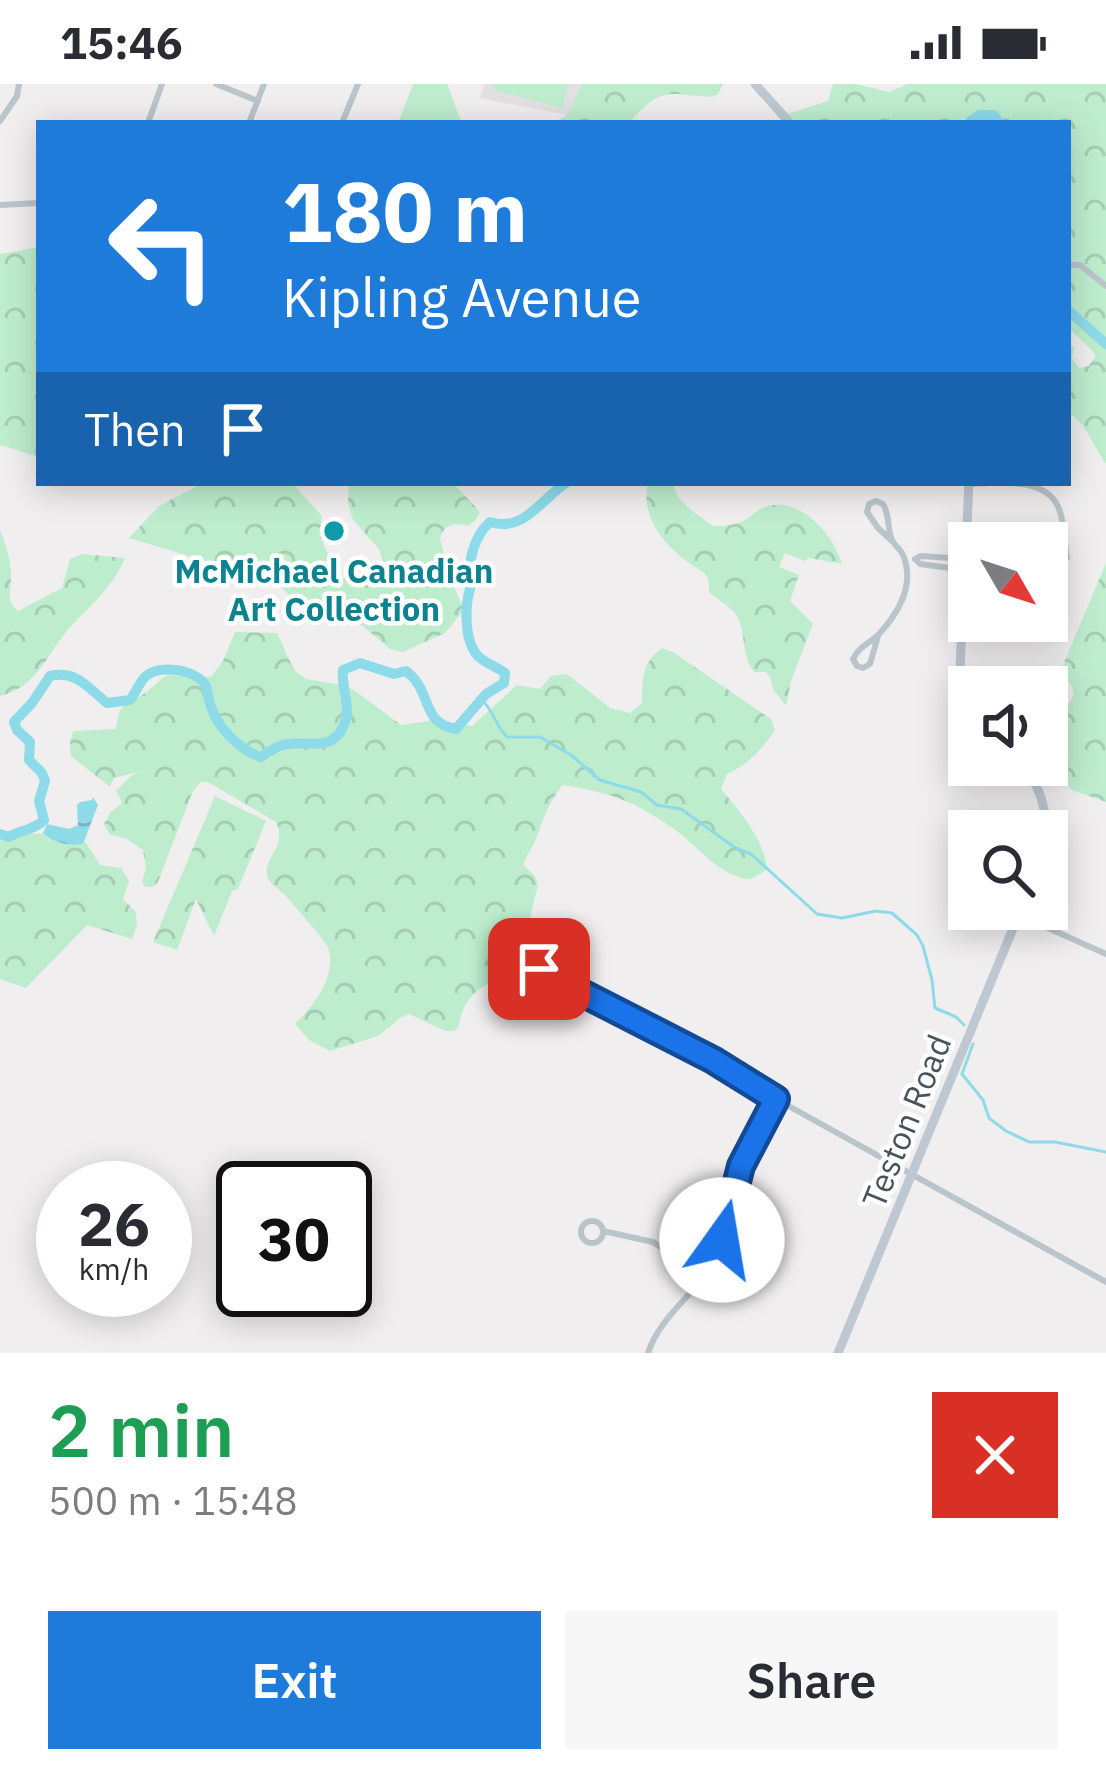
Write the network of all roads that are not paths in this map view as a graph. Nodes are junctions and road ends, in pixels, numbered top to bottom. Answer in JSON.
{"nodes":[{"id":1,"x":19,"y":84,"type":"edge"},
{"id":2,"x":162,"y":84,"type":"edge"},
{"id":3,"x":216,"y":84,"type":"edge"},
{"id":4,"x":264,"y":84,"type":"edge"},
{"id":5,"x":358,"y":84,"type":"edge"},
{"id":6,"x":755,"y":84,"type":"edge"},
{"id":7,"x":258,"y":100,"type":"junction"},
{"id":8,"x":149,"y":120,"type":"edge"},
{"id":9,"x":250,"y":120,"type":"edge"},
{"id":10,"x":343,"y":120,"type":"edge"},
{"id":11,"x":787,"y":120,"type":"edge"},
{"id":12,"x":0,"y":121,"type":"edge"},
{"id":13,"x":36,"y":203,"type":"edge"},
{"id":14,"x":0,"y":206,"type":"edge"},
{"id":15,"x":1071,"y":266,"type":"edge"},
{"id":16,"x":1106,"y":286,"type":"edge"},
{"id":17,"x":969,"y":486,"type":"edge"},
{"id":18,"x":1027,"y":486,"type":"edge"},
{"id":19,"x":965,"y":522,"type":"edge"},
{"id":20,"x":1062,"y":522,"type":"edge"},
{"id":21,"x":892,"y":541,"type":"junction"},
{"id":22,"x":948,"y":558,"type":"edge"},
{"id":23,"x":904,"y":561,"type":"junction"},
{"id":24,"x":878,"y":636,"type":"junction"},
{"id":25,"x":1013,"y":930,"type":"edge"},
{"id":26,"x":1057,"y":930,"type":"edge"},
{"id":27,"x":1106,"y":954,"type":"edge"},
{"id":28,"x":539,"y":969,"type":"dead end"},
{"id":29,"x":776,"y":1099,"type":"junction"},
{"id":30,"x":914,"y":1174,"type":"junction"},
{"id":31,"x":603,"y":1231,"type":"dead end"},
{"id":32,"x":704,"y":1276,"type":"junction"},
{"id":33,"x":1106,"y":1282,"type":"edge"},
{"id":34,"x":648,"y":1353,"type":"edge"},
{"id":35,"x":838,"y":1353,"type":"edge"}],
"edges":[{"from":1,"to":12,"type":"street"},
{"from":2,"to":8,"type":"street"},
{"from":3,"to":7,"type":"street"},
{"from":4,"to":7,"type":"street"},
{"from":5,"to":10,"type":"street"},
{"from":6,"to":11,"type":"street"},
{"from":7,"to":9,"type":"street"},
{"from":13,"to":14,"type":"street"},
{"from":15,"to":16,"type":"street"},
{"from":17,"to":19,"type":"street"},
{"from":18,"to":20,"type":"street"},
{"from":21,"to":21,"type":"street"},
{"from":21,"to":23,"type":"street"},
{"from":22,"to":23,"type":"street"},
{"from":23,"to":24,"type":"street"},
{"from":24,"to":24,"type":"street"},
{"from":25,"to":30,"type":"street","name":"Teston Road"},
{"from":26,"to":27,"type":"street"},
{"from":28,"to":29,"type":"street"},
{"from":29,"to":30,"type":"street"},
{"from":29,"to":32,"type":"street"},
{"from":30,"to":33,"type":"street"},
{"from":30,"to":35,"type":"street","name":"Teston Road"},
{"from":31,"to":32,"type":"street"},
{"from":32,"to":34,"type":"street"}]}
